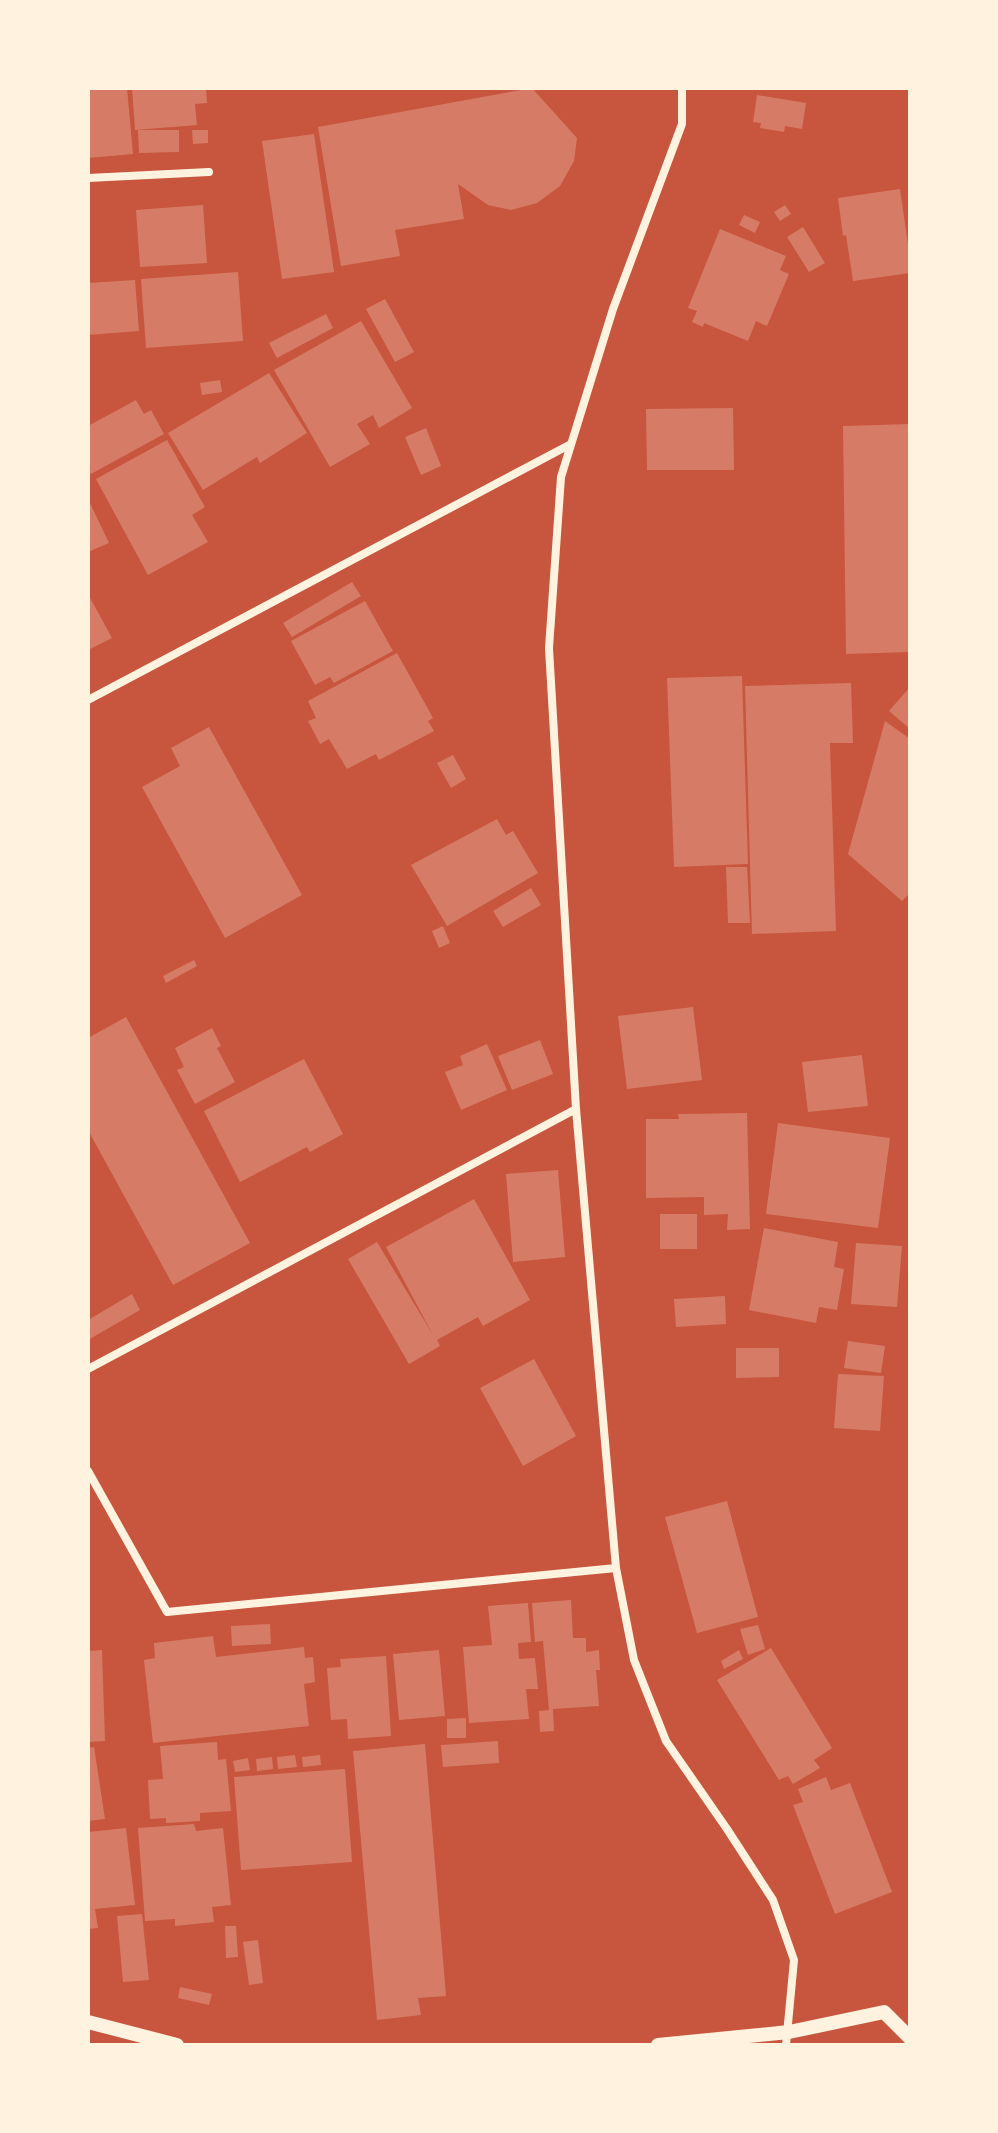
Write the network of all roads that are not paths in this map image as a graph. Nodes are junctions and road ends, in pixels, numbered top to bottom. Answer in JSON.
{"nodes":[{"id":1,"x":682,"y":88,"type":"edge"},
{"id":2,"x":209,"y":172,"type":"dead end"},
{"id":3,"x":88,"y":178,"type":"edge"},
{"id":4,"x":571,"y":444,"type":"junction"},
{"id":5,"x":88,"y":700,"type":"edge"},
{"id":6,"x":576,"y":1109,"type":"junction"},
{"id":7,"x":88,"y":1369,"type":"edge"},
{"id":8,"x":88,"y":1471,"type":"edge"},
{"id":9,"x":616,"y":1568,"type":"junction"},
{"id":10,"x":88,"y":2022,"type":"edge"},
{"id":11,"x":910,"y":2038,"type":"edge"},
{"id":12,"x":787,"y":2039,"type":"edge"},
{"id":13,"x":177,"y":2045,"type":"edge"},
{"id":14,"x":658,"y":2045,"type":"edge"}],
"edges":[{"from":1,"to":4,"type":"street"},
{"from":2,"to":3,"type":"street"},
{"from":4,"to":5,"type":"street"},
{"from":4,"to":6,"type":"street"},
{"from":6,"to":7,"type":"street"},
{"from":6,"to":9,"type":"street"},
{"from":8,"to":9,"type":"street"},
{"from":9,"to":12,"type":"street"},
{"from":10,"to":13,"type":"street"},
{"from":11,"to":12,"type":"street"},
{"from":12,"to":14,"type":"street"}]}
